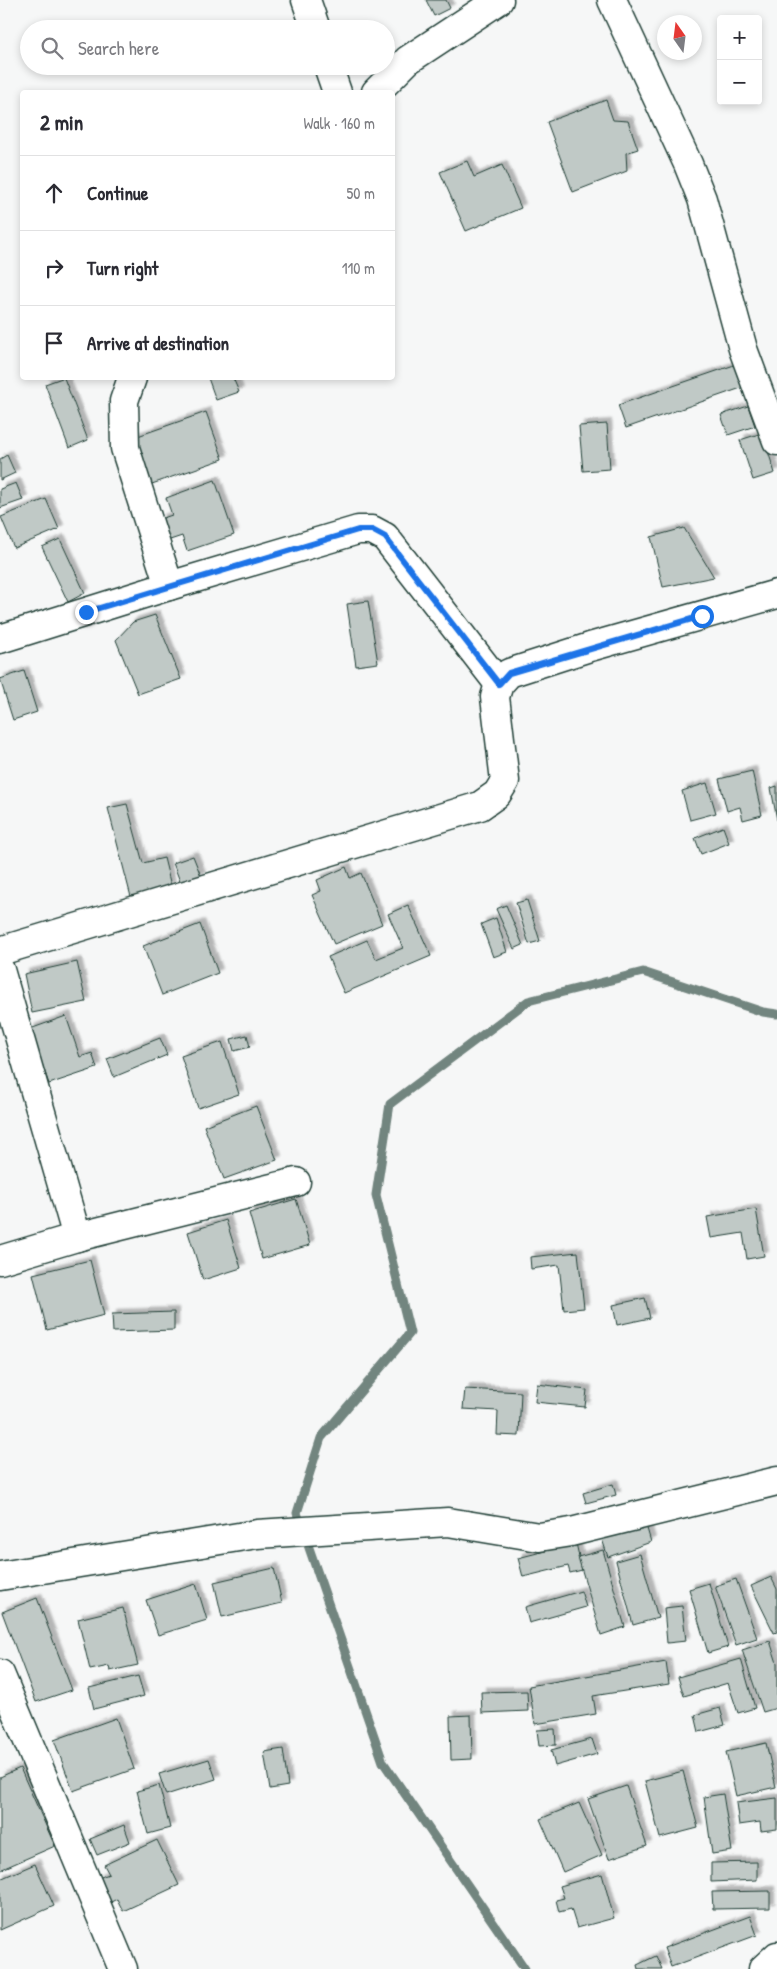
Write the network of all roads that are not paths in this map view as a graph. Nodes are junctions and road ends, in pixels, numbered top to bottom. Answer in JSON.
{"nodes":[{"id":1,"x":306,"y":0,"type":"edge"},
{"id":2,"x":499,"y":0,"type":"edge"},
{"id":3,"x":612,"y":0,"type":"edge"},
{"id":4,"x":313,"y":20,"type":"edge"},
{"id":5,"x":395,"y":73,"type":"edge"},
{"id":6,"x":331,"y":75,"type":"edge"},
{"id":7,"x":393,"y":75,"type":"edge"},
{"id":8,"x":336,"y":90,"type":"edge"},
{"id":9,"x":378,"y":90,"type":"edge"},
{"id":10,"x":131,"y":380,"type":"edge"},
{"id":11,"x":777,"y":442,"type":"edge"},
{"id":12,"x":168,"y":586,"type":"junction"},
{"id":13,"x":777,"y":594,"type":"edge"},
{"id":14,"x":0,"y":639,"type":"edge"},
{"id":15,"x":499,"y":684,"type":"junction"},
{"id":16,"x":0,"y":951,"type":"edge"},
{"id":17,"x":0,"y":970,"type":"edge"},
{"id":18,"x":296,"y":1182,"type":"dead end"},
{"id":19,"x":77,"y":1237,"type":"junction"},
{"id":20,"x":0,"y":1260,"type":"edge"},
{"id":21,"x":777,"y":1481,"type":"edge"},
{"id":22,"x":0,"y":1576,"type":"edge"},
{"id":23,"x":0,"y":1674,"type":"edge"},
{"id":24,"x":777,"y":1956,"type":"edge"},
{"id":25,"x":123,"y":1969,"type":"edge"},
{"id":26,"x":763,"y":1969,"type":"edge"}],
"edges":[{"from":1,"to":4,"type":"street"},
{"from":2,"to":5,"type":"street"},
{"from":3,"to":11,"type":"street"},
{"from":6,"to":8,"type":"street"},
{"from":7,"to":9,"type":"street"},
{"from":10,"to":12,"type":"street"},
{"from":12,"to":14,"type":"street"},
{"from":12,"to":15,"type":"street"},
{"from":13,"to":15,"type":"street"},
{"from":15,"to":16,"type":"street"},
{"from":17,"to":19,"type":"street"},
{"from":18,"to":19,"type":"street"},
{"from":19,"to":20,"type":"street"},
{"from":21,"to":22,"type":"street"},
{"from":23,"to":25,"type":"street"},
{"from":24,"to":26,"type":"street"}]}
